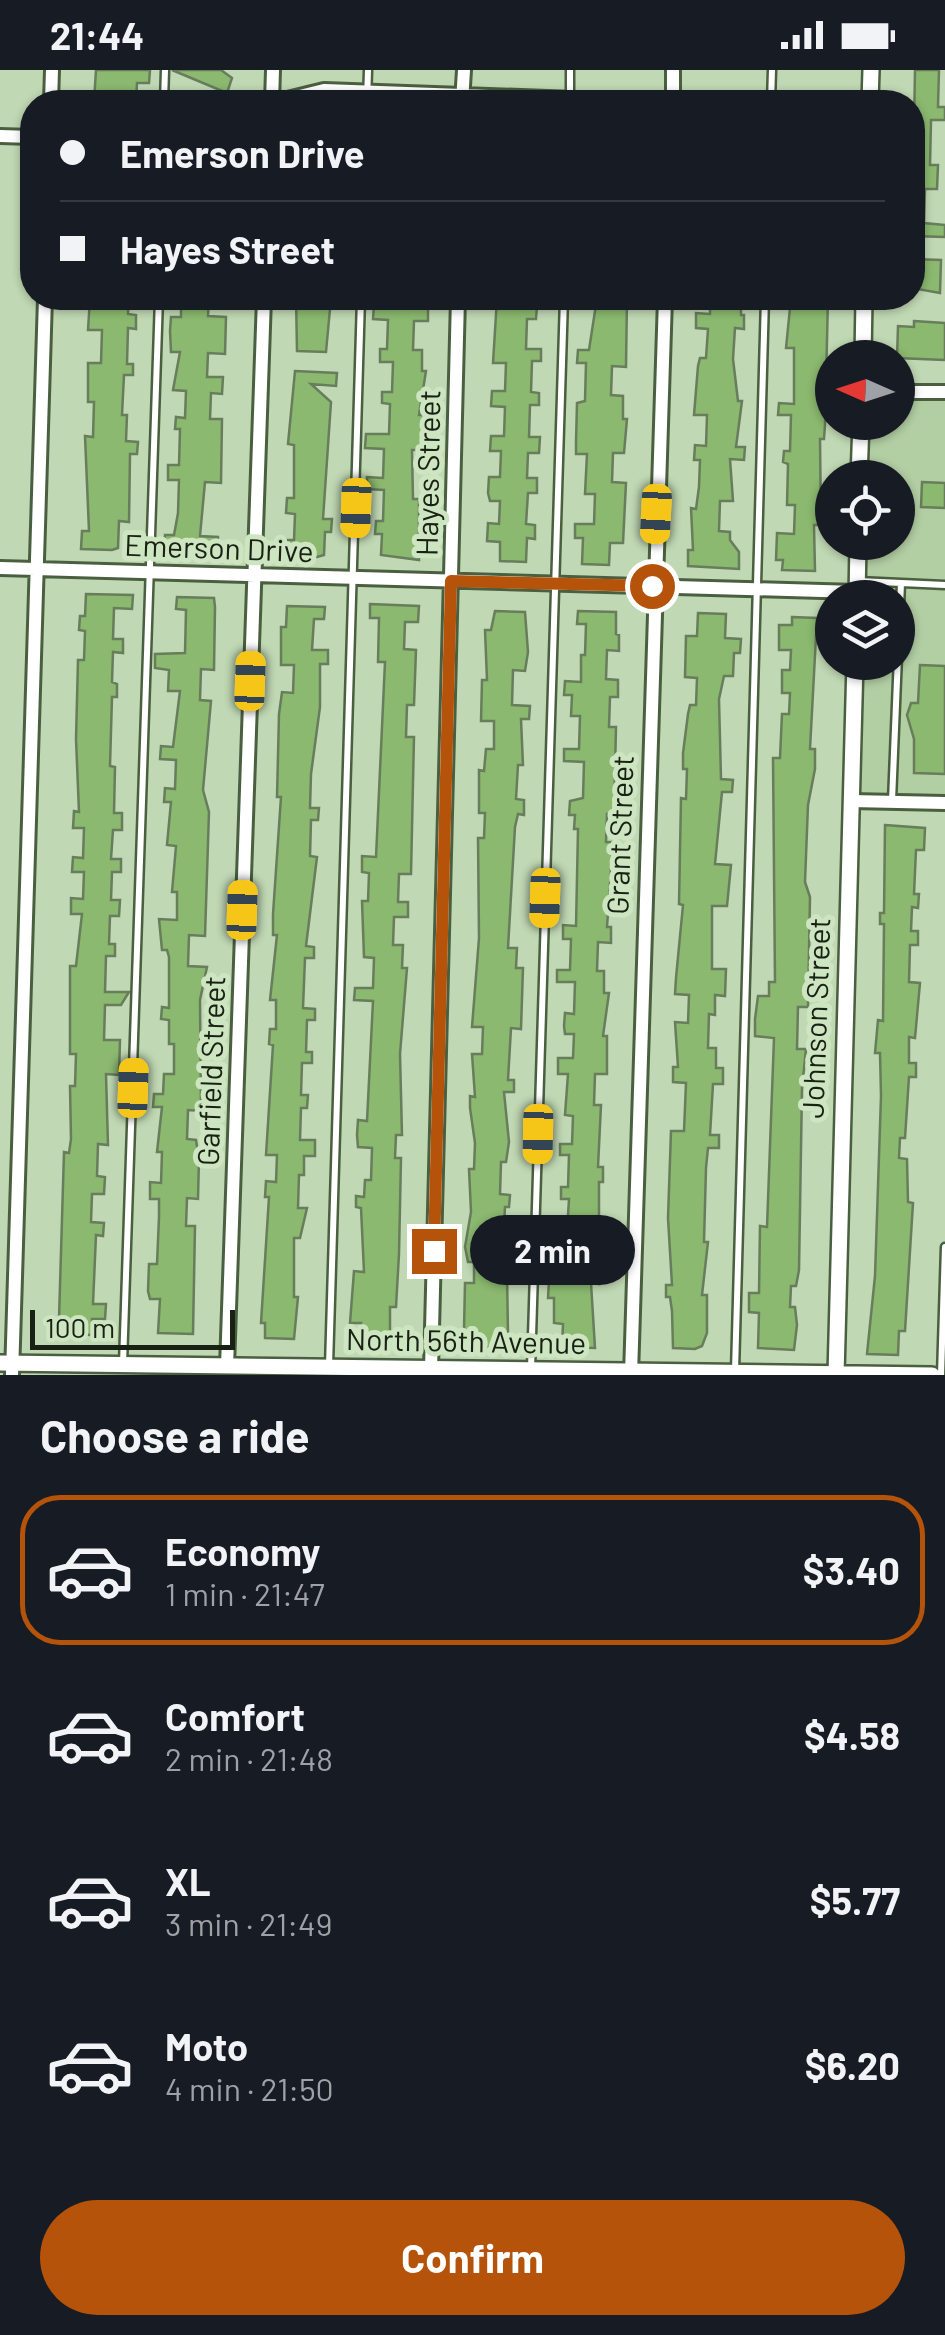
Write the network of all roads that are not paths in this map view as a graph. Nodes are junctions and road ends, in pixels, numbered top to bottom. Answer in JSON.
{"nodes":[{"id":1,"x":45,"y":310,"type":"edge"},
{"id":2,"x":158,"y":310,"type":"edge"},
{"id":3,"x":264,"y":310,"type":"edge"},
{"id":4,"x":362,"y":310,"type":"edge"},
{"id":5,"x":458,"y":310,"type":"edge"},
{"id":6,"x":564,"y":310,"type":"edge"},
{"id":7,"x":664,"y":310,"type":"edge"},
{"id":8,"x":765,"y":310,"type":"edge"},
{"id":9,"x":864,"y":310,"type":"edge"},
{"id":10,"x":863,"y":340,"type":"edge"},
{"id":11,"x":915,"y":392,"type":"edge"},
{"id":12,"x":945,"y":392,"type":"edge"},
{"id":13,"x":0,"y":568,"type":"edge"},
{"id":14,"x":37,"y":568,"type":"junction"},
{"id":15,"x":151,"y":573,"type":"junction"},
{"id":16,"x":253,"y":576,"type":"junction"},
{"id":17,"x":354,"y":578,"type":"junction"},
{"id":18,"x":451,"y":581,"type":"junction"},
{"id":19,"x":555,"y":584,"type":"junction"},
{"id":20,"x":915,"y":584,"type":"edge"},
{"id":21,"x":945,"y":585,"type":"edge"},
{"id":22,"x":652,"y":586,"type":"junction"},
{"id":23,"x":756,"y":590,"type":"junction"},
{"id":24,"x":815,"y":590,"type":"edge"},
{"id":25,"x":854,"y":680,"type":"edge"},
{"id":26,"x":897,"y":680,"type":"edge"},
{"id":27,"x":851,"y":801,"type":"junction"},
{"id":28,"x":892,"y":802,"type":"junction"},
{"id":29,"x":945,"y":803,"type":"edge"},
{"id":30,"x":945,"y":1246,"type":"edge"},
{"id":31,"x":124,"y":1365,"type":"junction"},
{"id":32,"x":8,"y":1367,"type":"edge"},
{"id":33,"x":329,"y":1368,"type":"junction"},
{"id":34,"x":220,"y":1370,"type":"edge"},
{"id":35,"x":425,"y":1371,"type":"edge"},
{"id":36,"x":538,"y":1372,"type":"edge"},
{"id":37,"x":630,"y":1374,"type":"edge"},
{"id":38,"x":739,"y":1374,"type":"edge"},
{"id":39,"x":836,"y":1375,"type":"edge"},
{"id":40,"x":929,"y":1375,"type":"edge"},
{"id":41,"x":941,"y":1375,"type":"edge"}],
"edges":[{"from":1,"to":14,"type":"street"},
{"from":2,"to":15,"type":"lane"},
{"from":3,"to":16,"type":"street","name":"Garfield Street"},
{"from":4,"to":17,"type":"lane"},
{"from":5,"to":18,"type":"street","name":"Hayes Street"},
{"from":6,"to":19,"type":"lane"},
{"from":7,"to":22,"type":"street","name":"Grant Street"},
{"from":8,"to":23,"type":"lane"},
{"from":9,"to":10,"type":"street"},
{"from":11,"to":12,"type":"street"},
{"from":13,"to":14,"type":"street","name":"Emerson Drive"},
{"from":14,"to":15,"type":"street","name":"Emerson Drive"},
{"from":14,"to":32,"type":"street"},
{"from":15,"to":16,"type":"street","name":"Emerson Drive"},
{"from":15,"to":31,"type":"lane"},
{"from":16,"to":17,"type":"street","name":"Emerson Drive"},
{"from":16,"to":34,"type":"street","name":"Garfield Street"},
{"from":17,"to":18,"type":"street","name":"Emerson Drive"},
{"from":17,"to":33,"type":"lane"},
{"from":18,"to":19,"type":"street","name":"Emerson Drive"},
{"from":18,"to":35,"type":"street","name":"Hayes Street"},
{"from":19,"to":22,"type":"street","name":"Emerson Drive"},
{"from":19,"to":36,"type":"lane"},
{"from":20,"to":21,"type":"lane"},
{"from":22,"to":23,"type":"street","name":"Emerson Drive"},
{"from":22,"to":37,"type":"street","name":"Grant Street"},
{"from":23,"to":24,"type":"street","name":"Emerson Drive"},
{"from":23,"to":38,"type":"lane"},
{"from":25,"to":27,"type":"street","name":"Johnson Street"},
{"from":26,"to":28,"type":"lane"},
{"from":27,"to":28,"type":"street"},
{"from":27,"to":39,"type":"street","name":"Johnson Street"},
{"from":28,"to":29,"type":"street"},
{"from":30,"to":41,"type":"lane"},
{"from":31,"to":32,"type":"street","name":"North 56th Avenue"},
{"from":31,"to":34,"type":"street","name":"North 56th Avenue"},
{"from":33,"to":34,"type":"street","name":"North 56th Avenue"},
{"from":33,"to":35,"type":"street","name":"North 56th Avenue"},
{"from":35,"to":36,"type":"street","name":"North 56th Avenue"},
{"from":36,"to":37,"type":"street","name":"North 56th Avenue"},
{"from":37,"to":38,"type":"street","name":"North 56th Avenue"},
{"from":38,"to":39,"type":"street","name":"North 56th Avenue"},
{"from":39,"to":40,"type":"street","name":"North 56th Avenue"}]}
